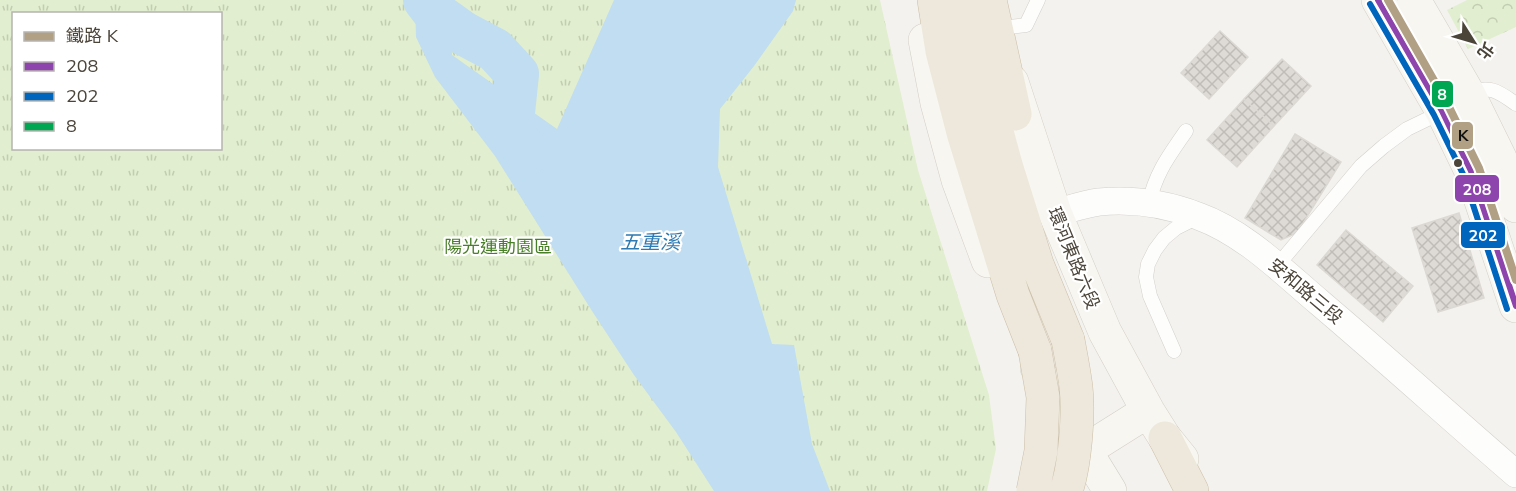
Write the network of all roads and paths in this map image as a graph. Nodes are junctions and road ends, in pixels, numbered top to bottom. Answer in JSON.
{"nodes":[{"id":1,"x":918,"y":0,"type":"edge"},
{"id":2,"x":934,"y":0,"type":"edge"},
{"id":3,"x":949,"y":0,"type":"edge"},
{"id":4,"x":963,"y":0,"type":"edge"},
{"id":5,"x":1038,"y":0,"type":"edge"},
{"id":6,"x":1378,"y":0,"type":"edge"},
{"id":7,"x":1414,"y":0,"type":"edge"},
{"id":8,"x":996,"y":9,"type":"edge"},
{"id":9,"x":1455,"y":102,"type":"junction"},
{"id":10,"x":1516,"y":104,"type":"edge"},
{"id":11,"x":1186,"y":131,"type":"dead end"},
{"id":12,"x":1149,"y":202,"type":"junction"},
{"id":13,"x":1516,"y":206,"type":"edge"},
{"id":14,"x":1055,"y":213,"type":"junction"},
{"id":15,"x":1199,"y":216,"type":"junction"},
{"id":16,"x":1277,"y":266,"type":"junction"},
{"id":17,"x":1516,"y":306,"type":"edge"},
{"id":18,"x":1068,"y":340,"type":"junction"},
{"id":19,"x":1035,"y":351,"type":"junction"},
{"id":20,"x":1174,"y":351,"type":"dead end"},
{"id":21,"x":1157,"y":425,"type":"junction"},
{"id":22,"x":1086,"y":450,"type":"junction"},
{"id":23,"x":1516,"y":474,"type":"edge"},
{"id":24,"x":1033,"y":491,"type":"edge"},
{"id":25,"x":1066,"y":491,"type":"edge"},
{"id":26,"x":1110,"y":491,"type":"edge"},
{"id":27,"x":1192,"y":491,"type":"edge"},
{"id":28,"x":1208,"y":491,"type":"edge"}],
"edges":[{"from":1,"to":22,"type":"main road"},
{"from":2,"to":19,"type":"highway"},
{"from":3,"to":19,"type":"highway"},
{"from":4,"to":18,"type":"highway"},
{"from":5,"to":8,"type":"lane"},
{"from":6,"to":9,"type":"main road"},
{"from":7,"to":9,"type":"main road"},
{"from":8,"to":14,"type":"main road","name":"環河東路六段"},
{"from":8,"to":18,"type":"highway"},
{"from":9,"to":10,"type":"lane"},
{"from":9,"to":13,"type":"main road"},
{"from":9,"to":16,"type":"lane"},
{"from":9,"to":17,"type":"main road"},
{"from":11,"to":12,"type":"lane"},
{"from":12,"to":14,"type":"street","name":"安和路三段"},
{"from":12,"to":15,"type":"street","name":"安和路三段"},
{"from":14,"to":21,"type":"main road","name":"環河東路六段"},
{"from":15,"to":16,"type":"street","name":"安和路三段"},
{"from":15,"to":20,"type":"lane"},
{"from":16,"to":23,"type":"street","name":"安和路三段"},
{"from":18,"to":25,"type":"highway","bridge":true},
{"from":19,"to":24,"type":"highway","bridge":true},
{"from":21,"to":22,"type":"main road"},
{"from":21,"to":27,"type":"highway"},
{"from":21,"to":28,"type":"main road","name":"環河東路六段"},
{"from":22,"to":26,"type":"main road"}]}
